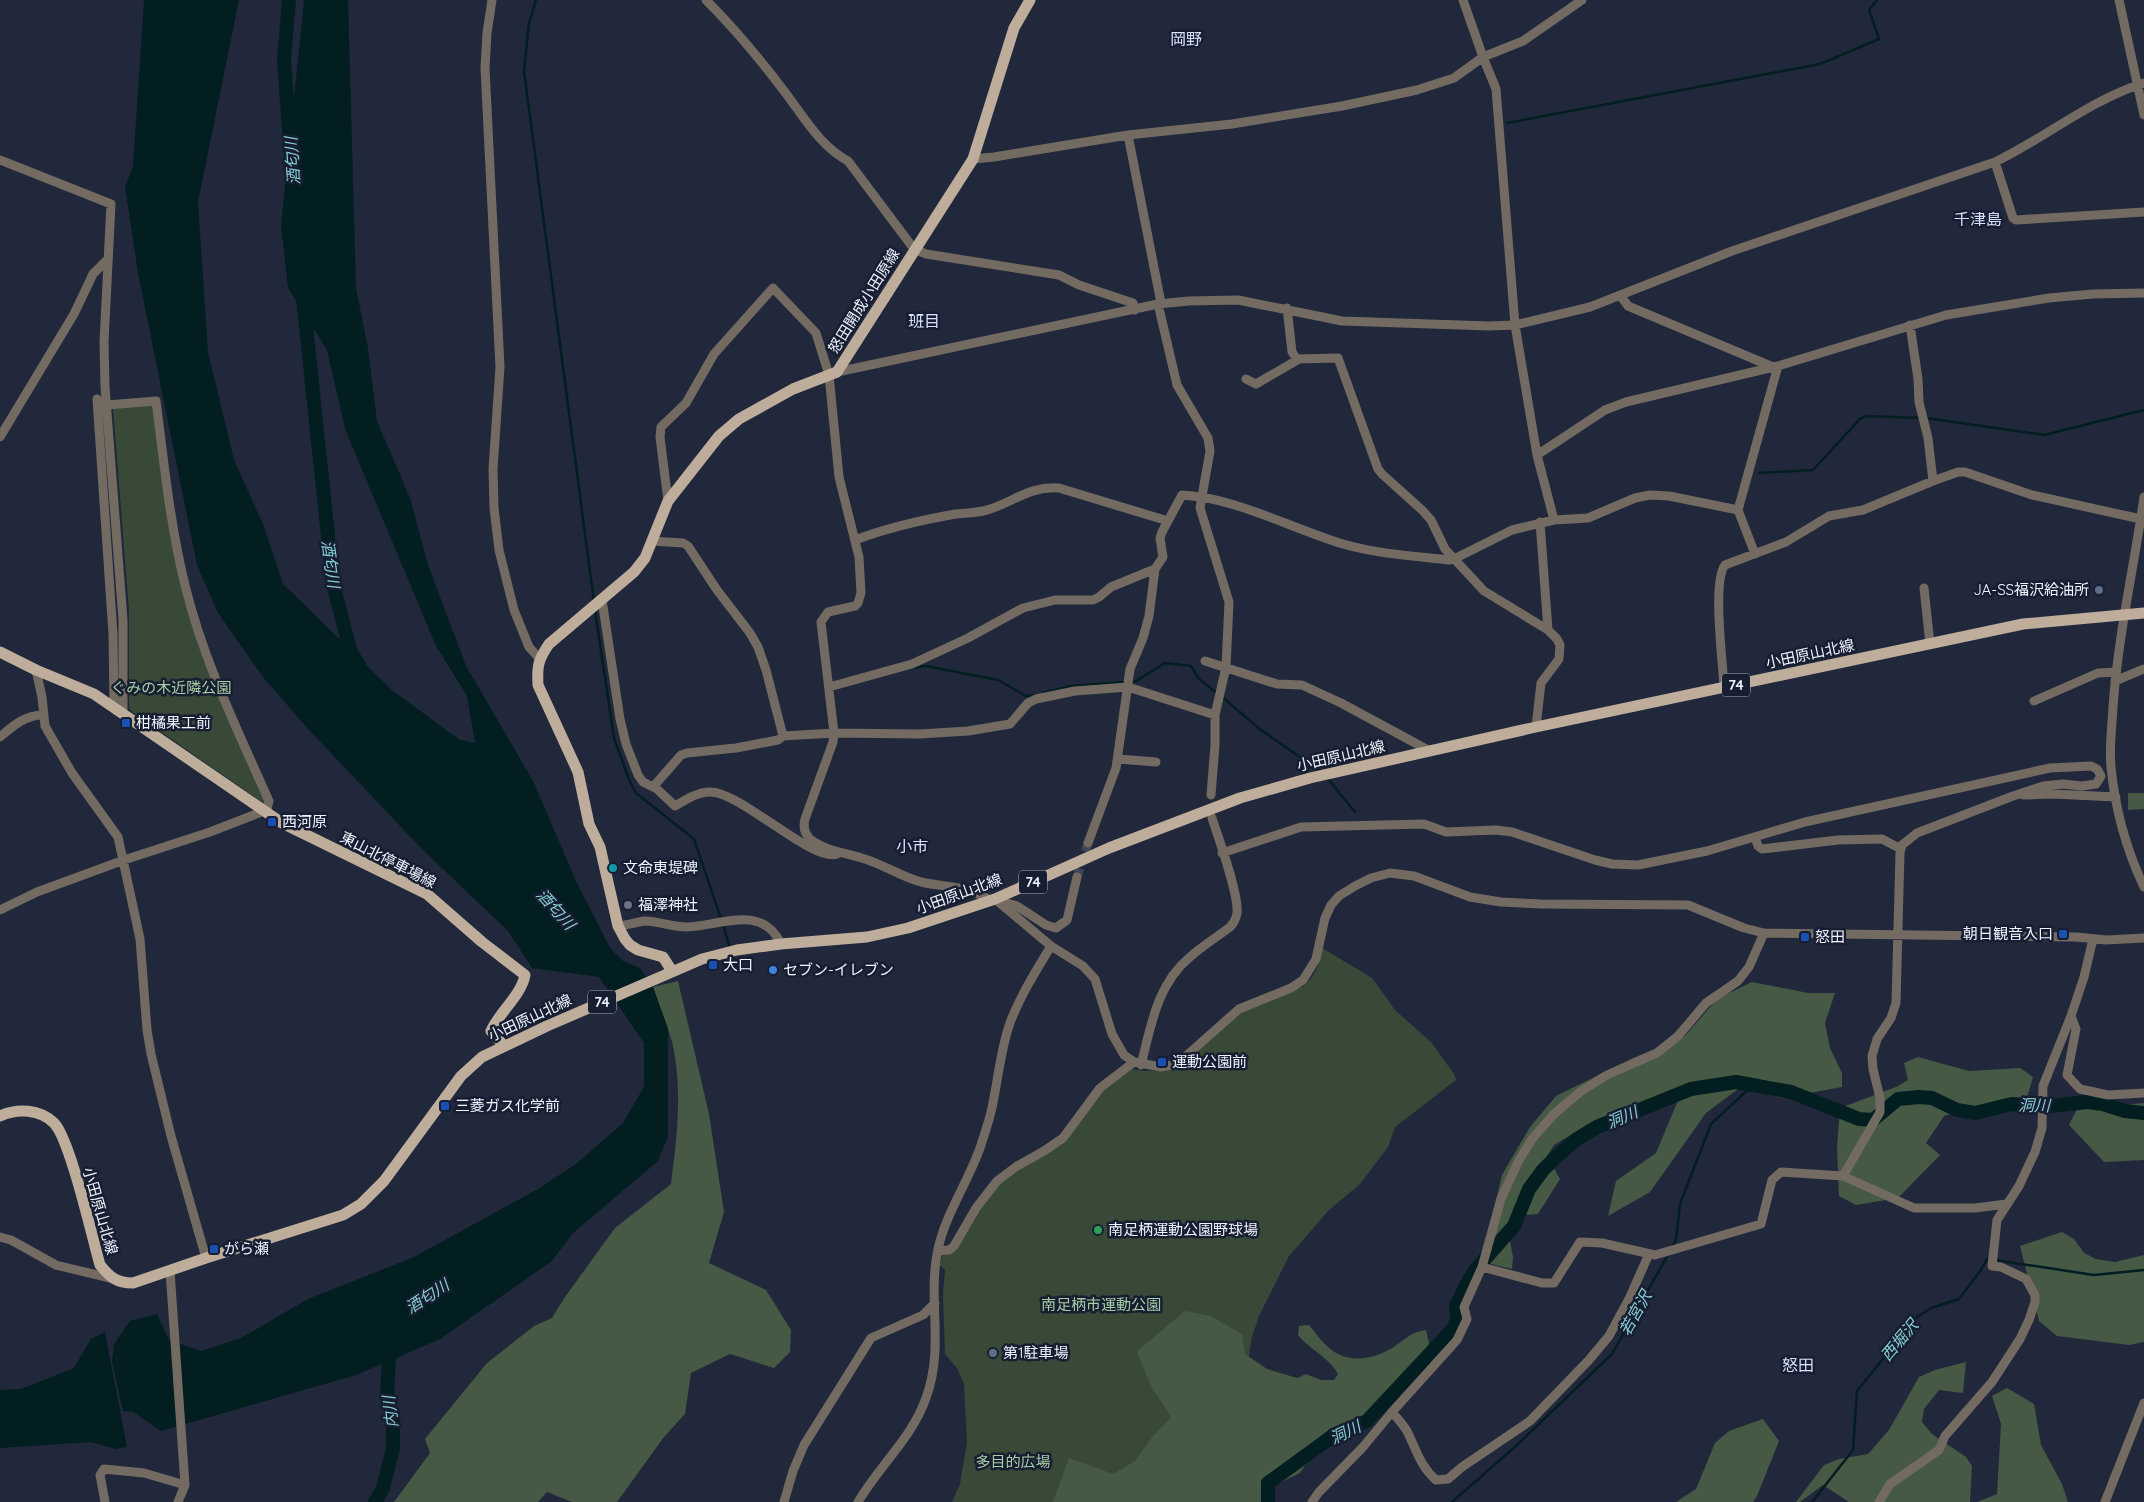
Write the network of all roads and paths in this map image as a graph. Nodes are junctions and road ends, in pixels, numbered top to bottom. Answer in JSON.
{"nodes":[{"id":1,"x":492,"y":0,"type":"edge"},
{"id":2,"x":706,"y":0,"type":"edge"},
{"id":3,"x":1030,"y":0,"type":"edge"},
{"id":4,"x":1464,"y":0,"type":"edge"},
{"id":5,"x":1582,"y":0,"type":"edge"},
{"id":6,"x":2119,"y":0,"type":"edge"},
{"id":7,"x":1483,"y":57,"type":"junction"},
{"id":8,"x":2141,"y":84,"type":"edge"},
{"id":9,"x":2144,"y":115,"type":"edge"},
{"id":10,"x":1128,"y":135,"type":"junction"},
{"id":11,"x":973,"y":159,"type":"junction"},
{"id":12,"x":0,"y":160,"type":"edge"},
{"id":13,"x":1994,"y":162,"type":"junction"},
{"id":14,"x":2144,"y":212,"type":"edge"},
{"id":15,"x":914,"y":249,"type":"junction"},
{"id":16,"x":108,"y":259,"type":"junction"},
{"id":17,"x":2144,"y":294,"type":"edge"},
{"id":18,"x":1620,"y":295,"type":"junction"},
{"id":19,"x":1159,"y":304,"type":"junction"},
{"id":20,"x":1287,"y":308,"type":"junction"},
{"id":21,"x":1135,"y":310,"type":"junction"},
{"id":22,"x":1515,"y":325,"type":"junction"},
{"id":23,"x":1910,"y":325,"type":"junction"},
{"id":24,"x":1299,"y":359,"type":"junction"},
{"id":25,"x":1776,"y":367,"type":"junction"},
{"id":26,"x":833,"y":374,"type":"junction"},
{"id":27,"x":1246,"y":378,"type":"dead end"},
{"id":28,"x":97,"y":399,"type":"dead end"},
{"id":29,"x":107,"y":405,"type":"junction"},
{"id":30,"x":0,"y":437,"type":"edge"},
{"id":31,"x":1537,"y":455,"type":"junction"},
{"id":32,"x":1933,"y":481,"type":"junction"},
{"id":33,"x":2144,"y":497,"type":"edge"},
{"id":34,"x":1202,"y":498,"type":"junction"},
{"id":35,"x":668,"y":501,"type":"junction"},
{"id":36,"x":1738,"y":510,"type":"junction"},
{"id":37,"x":2141,"y":519,"type":"junction"},
{"id":38,"x":1554,"y":520,"type":"junction"},
{"id":39,"x":1168,"y":521,"type":"junction"},
{"id":40,"x":1540,"y":522,"type":"junction"},
{"id":41,"x":855,"y":540,"type":"junction"},
{"id":42,"x":650,"y":541,"type":"junction"},
{"id":43,"x":1755,"y":554,"type":"junction"},
{"id":44,"x":1454,"y":560,"type":"junction"},
{"id":45,"x":1155,"y":569,"type":"junction"},
{"id":46,"x":1924,"y":588,"type":"dead end"},
{"id":47,"x":602,"y":600,"type":"junction"},
{"id":48,"x":2144,"y":613,"type":"edge"},
{"id":49,"x":2124,"y":614,"type":"junction"},
{"id":50,"x":1548,"y":630,"type":"junction"},
{"id":51,"x":1930,"y":644,"type":"junction"},
{"id":52,"x":0,"y":652,"type":"edge"},
{"id":53,"x":539,"y":658,"type":"junction"},
{"id":54,"x":1204,"y":661,"type":"dead end"},
{"id":55,"x":1226,"y":666,"type":"junction"},
{"id":56,"x":2144,"y":669,"type":"edge"},
{"id":57,"x":36,"y":670,"type":"junction"},
{"id":58,"x":2116,"y":677,"type":"junction"},
{"id":59,"x":829,"y":687,"type":"junction"},
{"id":60,"x":1128,"y":687,"type":"junction"},
{"id":61,"x":1724,"y":687,"type":"junction"},
{"id":62,"x":2034,"y":701,"type":"dead end"},
{"id":63,"x":118,"y":710,"type":"junction"},
{"id":64,"x":43,"y":715,"type":"junction"},
{"id":65,"x":1215,"y":716,"type":"junction"},
{"id":66,"x":1536,"y":727,"type":"junction"},
{"id":67,"x":834,"y":733,"type":"junction"},
{"id":68,"x":783,"y":736,"type":"junction"},
{"id":69,"x":0,"y":737,"type":"edge"},
{"id":70,"x":1430,"y":751,"type":"junction"},
{"id":71,"x":1118,"y":759,"type":"junction"},
{"id":72,"x":1156,"y":762,"type":"dead end"},
{"id":73,"x":653,"y":787,"type":"junction"},
{"id":74,"x":2115,"y":793,"type":"junction"},
{"id":75,"x":1211,"y":795,"type":"dead end"},
{"id":76,"x":2013,"y":796,"type":"junction"},
{"id":77,"x":265,"y":812,"type":"junction"},
{"id":78,"x":1212,"y":818,"type":"dead end"},
{"id":79,"x":1755,"y":837,"type":"junction"},
{"id":80,"x":1088,"y":842,"type":"tunnel mouth"},
{"id":81,"x":1901,"y":848,"type":"junction"},
{"id":82,"x":839,"y":853,"type":"junction"},
{"id":83,"x":1222,"y":853,"type":"junction"},
{"id":84,"x":124,"y":860,"type":"junction"},
{"id":85,"x":1076,"y":877,"type":"tunnel mouth"},
{"id":86,"x":2144,"y":887,"type":"edge"},
{"id":87,"x":993,"y":900,"type":"junction"},
{"id":88,"x":0,"y":910,"type":"edge"},
{"id":89,"x":618,"y":926,"type":"junction"},
{"id":90,"x":1764,"y":933,"type":"junction"},
{"id":91,"x":1899,"y":934,"type":"junction"},
{"id":92,"x":2144,"y":938,"type":"edge"},
{"id":93,"x":2093,"y":939,"type":"junction"},
{"id":94,"x":781,"y":944,"type":"junction"},
{"id":95,"x":1051,"y":946,"type":"junction"},
{"id":96,"x":672,"y":971,"type":"junction"},
{"id":97,"x":2071,"y":1016,"type":"junction"},
{"id":98,"x":504,"y":1046,"type":"junction"},
{"id":99,"x":1138,"y":1064,"type":"junction"},
{"id":100,"x":2144,"y":1094,"type":"edge"},
{"id":101,"x":0,"y":1116,"type":"edge"},
{"id":102,"x":1843,"y":1176,"type":"junction"},
{"id":103,"x":2007,"y":1204,"type":"junction"},
{"id":104,"x":0,"y":1237,"type":"edge"},
{"id":105,"x":938,"y":1251,"type":"junction"},
{"id":106,"x":1649,"y":1254,"type":"junction"},
{"id":107,"x":206,"y":1258,"type":"junction"},
{"id":108,"x":1482,"y":1267,"type":"junction"},
{"id":109,"x":170,"y":1271,"type":"junction"},
{"id":110,"x":110,"y":1278,"type":"junction"},
{"id":111,"x":935,"y":1303,"type":"junction"},
{"id":112,"x":2144,"y":1403,"type":"edge"},
{"id":113,"x":1392,"y":1412,"type":"junction"},
{"id":114,"x":183,"y":1485,"type":"junction"},
{"id":115,"x":104,"y":1502,"type":"edge"},
{"id":116,"x":178,"y":1502,"type":"edge"},
{"id":117,"x":784,"y":1502,"type":"edge"},
{"id":118,"x":858,"y":1502,"type":"edge"},
{"id":119,"x":1312,"y":1502,"type":"edge"},
{"id":120,"x":1879,"y":1502,"type":"edge"},
{"id":121,"x":2105,"y":1502,"type":"edge"}],
"edges":[{"from":1,"to":53,"type":"street"},
{"from":2,"to":15,"type":"street"},
{"from":3,"to":11,"type":"main road","name":"怒田開成小田原線"},
{"from":4,"to":7,"type":"street"},
{"from":5,"to":7,"type":"street"},
{"from":6,"to":8,"type":"street"},
{"from":7,"to":10,"type":"street"},
{"from":7,"to":22,"type":"street"},
{"from":8,"to":9,"type":"street"},
{"from":8,"to":13,"type":"street"},
{"from":10,"to":11,"type":"street"},
{"from":10,"to":19,"type":"street"},
{"from":11,"to":15,"type":"main road","name":"怒田開成小田原線"},
{"from":12,"to":16,"type":"street"},
{"from":13,"to":14,"type":"street"},
{"from":13,"to":18,"type":"street"},
{"from":15,"to":21,"type":"street"},
{"from":15,"to":26,"type":"main road","name":"怒田開成小田原線"},
{"from":16,"to":29,"type":"street"},
{"from":16,"to":30,"type":"street"},
{"from":17,"to":23,"type":"street"},
{"from":18,"to":22,"type":"street"},
{"from":18,"to":25,"type":"street"},
{"from":19,"to":20,"type":"street"},
{"from":19,"to":21,"type":"street"},
{"from":19,"to":34,"type":"street"},
{"from":20,"to":22,"type":"street"},
{"from":20,"to":24,"type":"street"},
{"from":21,"to":26,"type":"street"},
{"from":22,"to":31,"type":"street"},
{"from":23,"to":25,"type":"street"},
{"from":23,"to":32,"type":"street"},
{"from":24,"to":27,"type":"street"},
{"from":24,"to":44,"type":"street"},
{"from":25,"to":31,"type":"street"},
{"from":25,"to":36,"type":"street"},
{"from":26,"to":35,"type":"main road","name":"怒田開成小田原線"},
{"from":26,"to":35,"type":"street"},
{"from":26,"to":41,"type":"street"},
{"from":28,"to":63,"type":"street"},
{"from":29,"to":63,"type":"street"},
{"from":29,"to":77,"type":"street"},
{"from":31,"to":38,"type":"street"},
{"from":32,"to":37,"type":"street"},
{"from":32,"to":43,"type":"street"},
{"from":33,"to":37,"type":"street"},
{"from":34,"to":39,"type":"street"},
{"from":34,"to":44,"type":"street"},
{"from":34,"to":55,"type":"street"},
{"from":35,"to":42,"type":"main road","name":"怒田開成小田原線"},
{"from":36,"to":38,"type":"street"},
{"from":36,"to":43,"type":"street"},
{"from":37,"to":49,"type":"street"},
{"from":38,"to":40,"type":"street"},
{"from":39,"to":41,"type":"street"},
{"from":39,"to":45,"type":"street"},
{"from":40,"to":44,"type":"street"},
{"from":40,"to":50,"type":"street"},
{"from":41,"to":59,"type":"street"},
{"from":42,"to":47,"type":"main road","name":"怒田開成小田原線"},
{"from":42,"to":68,"type":"street"},
{"from":43,"to":61,"type":"street"},
{"from":44,"to":50,"type":"street"},
{"from":45,"to":59,"type":"street"},
{"from":45,"to":60,"type":"street"},
{"from":46,"to":51,"type":"street"},
{"from":47,"to":53,"type":"main road","name":"怒田開成小田原線"},
{"from":47,"to":73,"type":"street"},
{"from":48,"to":49,"type":"main road","name":"小田原山北線","number":"74"},
{"from":49,"to":51,"type":"main road","name":"小田原山北線","number":"74"},
{"from":49,"to":58,"type":"street"},
{"from":50,"to":66,"type":"street"},
{"from":51,"to":61,"type":"main road","name":"小田原山北線","number":"74"},
{"from":52,"to":57,"type":"main road","name":"東山北停車場線"},
{"from":53,"to":89,"type":"main road"},
{"from":54,"to":55,"type":"street"},
{"from":55,"to":65,"type":"street"},
{"from":55,"to":70,"type":"street"},
{"from":56,"to":58,"type":"street"},
{"from":57,"to":63,"type":"main road","name":"東山北停車場線"},
{"from":57,"to":64,"type":"street"},
{"from":58,"to":62,"type":"street"},
{"from":58,"to":74,"type":"street"},
{"from":59,"to":67,"type":"street"},
{"from":60,"to":65,"type":"street"},
{"from":60,"to":67,"type":"street"},
{"from":60,"to":71,"type":"street"},
{"from":61,"to":66,"type":"main road","name":"小田原山北線","number":"74"},
{"from":63,"to":77,"type":"main road","name":"東山北停車場線"},
{"from":64,"to":69,"type":"street"},
{"from":64,"to":84,"type":"street"},
{"from":65,"to":75,"type":"street"},
{"from":66,"to":70,"type":"main road","name":"小田原山北線","number":"74"},
{"from":67,"to":68,"type":"street"},
{"from":67,"to":82,"type":"street"},
{"from":68,"to":73,"type":"street"},
{"from":70,"to":87,"type":"main road","name":"小田原山北線","number":"74"},
{"from":71,"to":72,"type":"street"},
{"from":71,"to":80,"type":"street"},
{"from":73,"to":82,"type":"street"},
{"from":74,"to":76,"type":"street"},
{"from":74,"to":86,"type":"street"},
{"from":76,"to":79,"type":"street"},
{"from":76,"to":81,"type":"street"},
{"from":77,"to":84,"type":"street"},
{"from":77,"to":98,"type":"main road","name":"東山北停車場線"},
{"from":78,"to":83,"type":"street"},
{"from":79,"to":81,"type":"street"},
{"from":79,"to":83,"type":"street"},
{"from":81,"to":91,"type":"street"},
{"from":82,"to":87,"type":"street"},
{"from":83,"to":99,"type":"street"},
{"from":84,"to":88,"type":"street"},
{"from":84,"to":107,"type":"street"},
{"from":85,"to":87,"type":"street"},
{"from":87,"to":94,"type":"main road","name":"小田原山北線","number":"74"},
{"from":87,"to":95,"type":"street"},
{"from":89,"to":94,"type":"street"},
{"from":89,"to":96,"type":"main road"},
{"from":90,"to":91,"type":"street"},
{"from":90,"to":99,"type":"street"},
{"from":90,"to":108,"type":"street"},
{"from":91,"to":93,"type":"street"},
{"from":91,"to":102,"type":"street"},
{"from":92,"to":93,"type":"street"},
{"from":93,"to":97,"type":"street"},
{"from":94,"to":96,"type":"main road","name":"小田原山北線","number":"74"},
{"from":95,"to":99,"type":"street"},
{"from":95,"to":105,"type":"street"},
{"from":96,"to":98,"type":"main road","name":"小田原山北線","number":"74"},
{"from":97,"to":100,"type":"street"},
{"from":97,"to":103,"type":"street"},
{"from":98,"to":107,"type":"main road","name":"小田原山北線","number":"74"},
{"from":99,"to":105,"type":"street"},
{"from":101,"to":110,"type":"main road","name":"小田原山北線"},
{"from":102,"to":103,"type":"street"},
{"from":102,"to":106,"type":"street"},
{"from":103,"to":120,"type":"street"},
{"from":104,"to":110,"type":"street"},
{"from":105,"to":111,"type":"street"},
{"from":106,"to":108,"type":"street"},
{"from":106,"to":113,"type":"street"},
{"from":107,"to":109,"type":"main road","name":"小田原山北線","number":"74"},
{"from":108,"to":113,"type":"street"},
{"from":109,"to":110,"type":"main road","name":"小田原山北線","number":"74"},
{"from":109,"to":114,"type":"street"},
{"from":111,"to":117,"type":"street"},
{"from":111,"to":118,"type":"street"},
{"from":112,"to":121,"type":"street"},
{"from":113,"to":119,"type":"street"},
{"from":114,"to":115,"type":"street"},
{"from":114,"to":116,"type":"street"}]}
